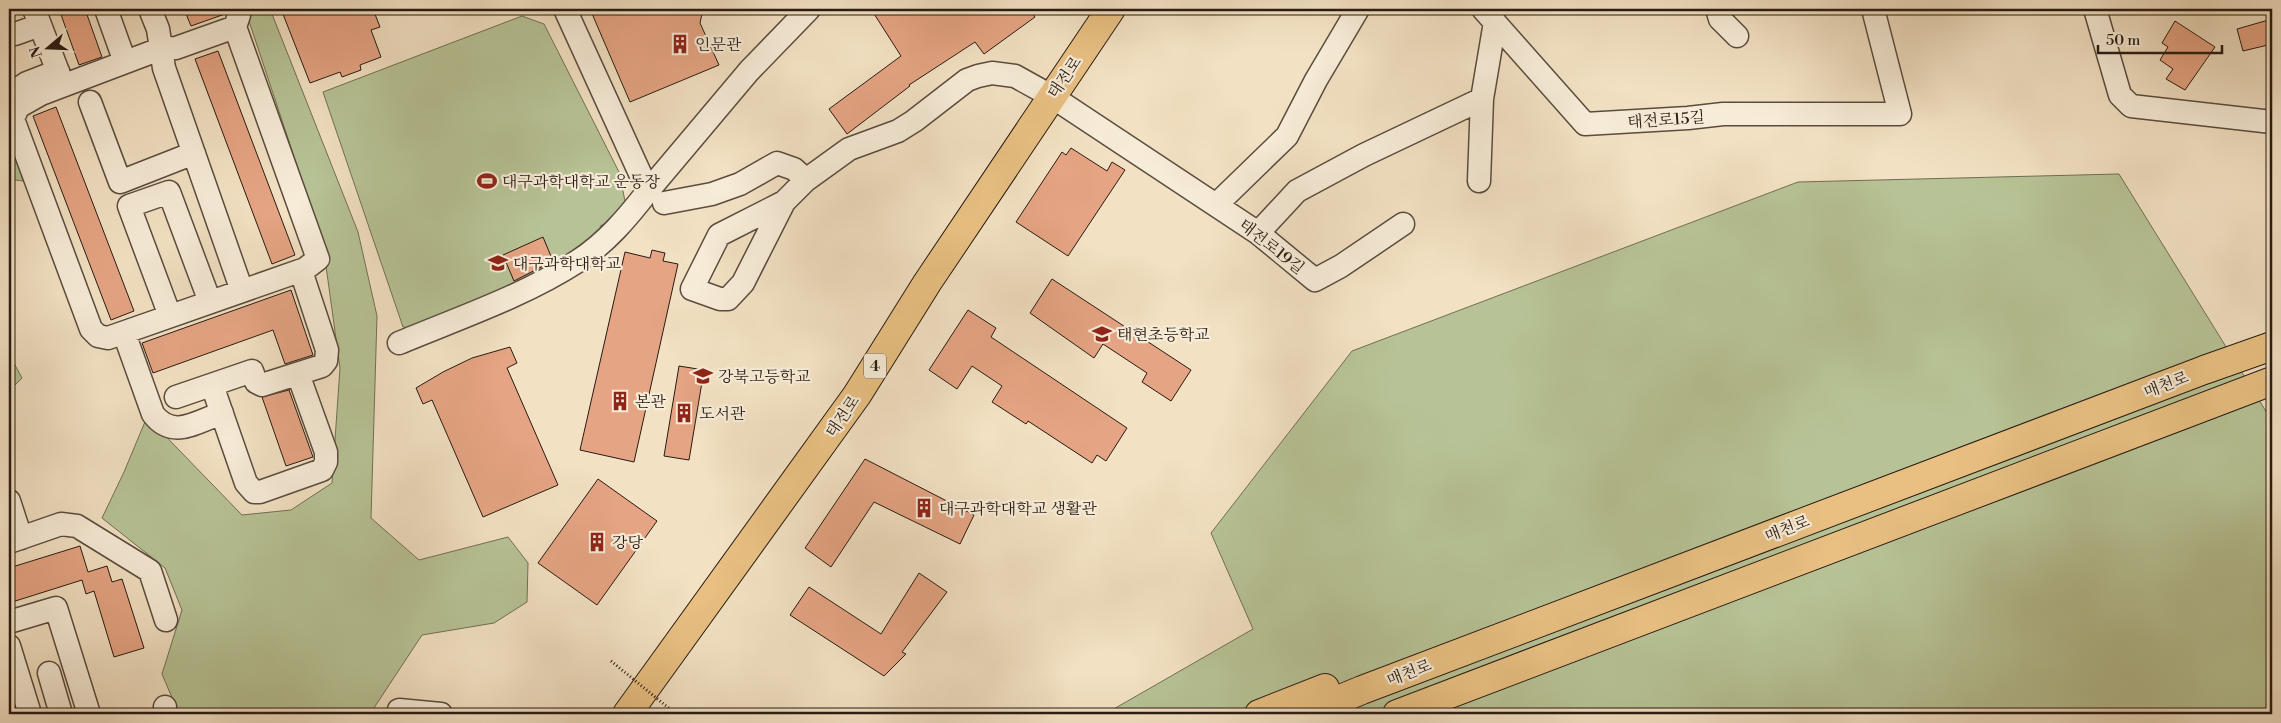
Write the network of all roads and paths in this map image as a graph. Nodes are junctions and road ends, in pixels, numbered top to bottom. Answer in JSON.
{"nodes":[{"id":1,"x":106,"y":9,"type":"edge"},
{"id":2,"x":150,"y":9,"type":"edge"},
{"id":3,"x":564,"y":9,"type":"edge"},
{"id":4,"x":809,"y":9,"type":"edge"},
{"id":5,"x":1111,"y":9,"type":"edge"},
{"id":6,"x":1358,"y":9,"type":"edge"},
{"id":7,"x":1717,"y":9,"type":"edge"},
{"id":8,"x":1873,"y":9,"type":"edge"},
{"id":9,"x":2094,"y":9,"type":"edge"},
{"id":10,"x":1489,"y":15,"type":"edge"},
{"id":11,"x":38,"y":17,"type":"edge"},
{"id":12,"x":236,"y":18,"type":"edge"},
{"id":13,"x":16,"y":34,"type":"dead end"},
{"id":14,"x":1737,"y":36,"type":"dead end"},
{"id":15,"x":160,"y":49,"type":"junction"},
{"id":16,"x":125,"y":62,"type":"junction"},
{"id":17,"x":61,"y":78,"type":"junction"},
{"id":18,"x":9,"y":95,"type":"edge"},
{"id":19,"x":1051,"y":96,"type":"junction"},
{"id":20,"x":1482,"y":99,"type":"junction"},
{"id":21,"x":90,"y":102,"type":"dead end"},
{"id":22,"x":2272,"y":122,"type":"edge"},
{"id":23,"x":194,"y":153,"type":"junction"},
{"id":24,"x":806,"y":180,"type":"junction"},
{"id":25,"x":1478,"y":181,"type":"dead end"},
{"id":26,"x":656,"y":197,"type":"junction"},
{"id":27,"x":784,"y":202,"type":"junction"},
{"id":28,"x":1216,"y":205,"type":"junction"},
{"id":29,"x":1403,"y":224,"type":"dead end"},
{"id":30,"x":1258,"y":233,"type":"junction"},
{"id":31,"x":301,"y":271,"type":"junction"},
{"id":32,"x":242,"y":291,"type":"junction"},
{"id":33,"x":210,"y":302,"type":"junction"},
{"id":34,"x":170,"y":316,"type":"junction"},
{"id":35,"x":124,"y":333,"type":"junction"},
{"id":36,"x":399,"y":343,"type":"dead end"},
{"id":37,"x":2272,"y":346,"type":"edge"},
{"id":38,"x":298,"y":374,"type":"junction"},
{"id":39,"x":2272,"y":382,"type":"edge"},
{"id":40,"x":212,"y":385,"type":"junction"},
{"id":41,"x":176,"y":397,"type":"dead end"},
{"id":42,"x":222,"y":413,"type":"junction"},
{"id":43,"x":9,"y":501,"type":"edge"},
{"id":44,"x":15,"y":540,"type":"edge"},
{"id":45,"x":166,"y":620,"type":"dead end"},
{"id":46,"x":1548,"y":620,"type":"junction"},
{"id":47,"x":9,"y":622,"type":"edge"},
{"id":48,"x":9,"y":646,"type":"edge"},
{"id":49,"x":611,"y":661,"type":"dead end"},
{"id":50,"x":1530,"y":664,"type":"junction"},
{"id":51,"x":49,"y":673,"type":"dead end"},
{"id":52,"x":399,"y":710,"type":"dead end"},
{"id":53,"x":671,"y":710,"type":"dead end"},
{"id":54,"x":30,"y":714,"type":"edge"},
{"id":55,"x":61,"y":714,"type":"edge"},
{"id":56,"x":89,"y":714,"type":"edge"},
{"id":57,"x":441,"y":714,"type":"edge"},
{"id":58,"x":627,"y":714,"type":"edge"},
{"id":59,"x":1259,"y":714,"type":"edge"},
{"id":60,"x":1304,"y":714,"type":"edge"},
{"id":61,"x":1398,"y":714,"type":"edge"},
{"id":62,"x":1422,"y":714,"type":"edge"}],
"edges":[{"from":1,"to":16,"type":"street"},
{"from":2,"to":15,"type":"street"},
{"from":3,"to":26,"type":"street"},
{"from":4,"to":26,"type":"street"},
{"from":5,"to":19,"type":"main road","name":"태전로","number":"4"},
{"from":6,"to":28,"type":"street"},
{"from":7,"to":14,"type":"street"},
{"from":8,"to":10,"type":"street","name":"태전로15길"},
{"from":9,"to":22,"type":"street"},
{"from":10,"to":20,"type":"street"},
{"from":11,"to":13,"type":"street"},
{"from":11,"to":17,"type":"street"},
{"from":12,"to":15,"type":"street"},
{"from":12,"to":31,"type":"street"},
{"from":15,"to":16,"type":"street"},
{"from":15,"to":23,"type":"street"},
{"from":16,"to":17,"type":"street"},
{"from":17,"to":18,"type":"street"},
{"from":17,"to":35,"type":"street"},
{"from":19,"to":24,"type":"street","name":"태전로19길"},
{"from":19,"to":28,"type":"street","name":"태전로19길"},
{"from":19,"to":58,"type":"main road","name":"태전로","number":"4"},
{"from":20,"to":25,"type":"street"},
{"from":20,"to":30,"type":"street"},
{"from":21,"to":23,"type":"street"},
{"from":23,"to":32,"type":"street"},
{"from":24,"to":26,"type":"street"},
{"from":24,"to":27,"type":"street","name":"태전로19길"},
{"from":26,"to":36,"type":"street"},
{"from":27,"to":27,"type":"street"},
{"from":28,"to":30,"type":"street","name":"태전로19길"},
{"from":29,"to":30,"type":"street","name":"태전로19길"},
{"from":31,"to":32,"type":"street"},
{"from":31,"to":38,"type":"street"},
{"from":32,"to":33,"type":"street"},
{"from":33,"to":34,"type":"street"},
{"from":33,"to":34,"type":"street"},
{"from":34,"to":35,"type":"street"},
{"from":35,"to":42,"type":"street"},
{"from":37,"to":46,"type":"main road","name":"매천로"},
{"from":38,"to":40,"type":"street"},
{"from":38,"to":42,"type":"street"},
{"from":39,"to":50,"type":"main road"},
{"from":40,"to":41,"type":"street"},
{"from":40,"to":42,"type":"street"},
{"from":43,"to":44,"type":"street"},
{"from":44,"to":45,"type":"street"},
{"from":46,"to":59,"type":"main road"},
{"from":46,"to":60,"type":"main road","name":"매천로"},
{"from":47,"to":56,"type":"street"},
{"from":48,"to":54,"type":"street"},
{"from":49,"to":53,"type":"path","bridge":true},
{"from":50,"to":61,"type":"main road"},
{"from":50,"to":62,"type":"main road"},
{"from":51,"to":55,"type":"street"},
{"from":52,"to":57,"type":"street"}]}
